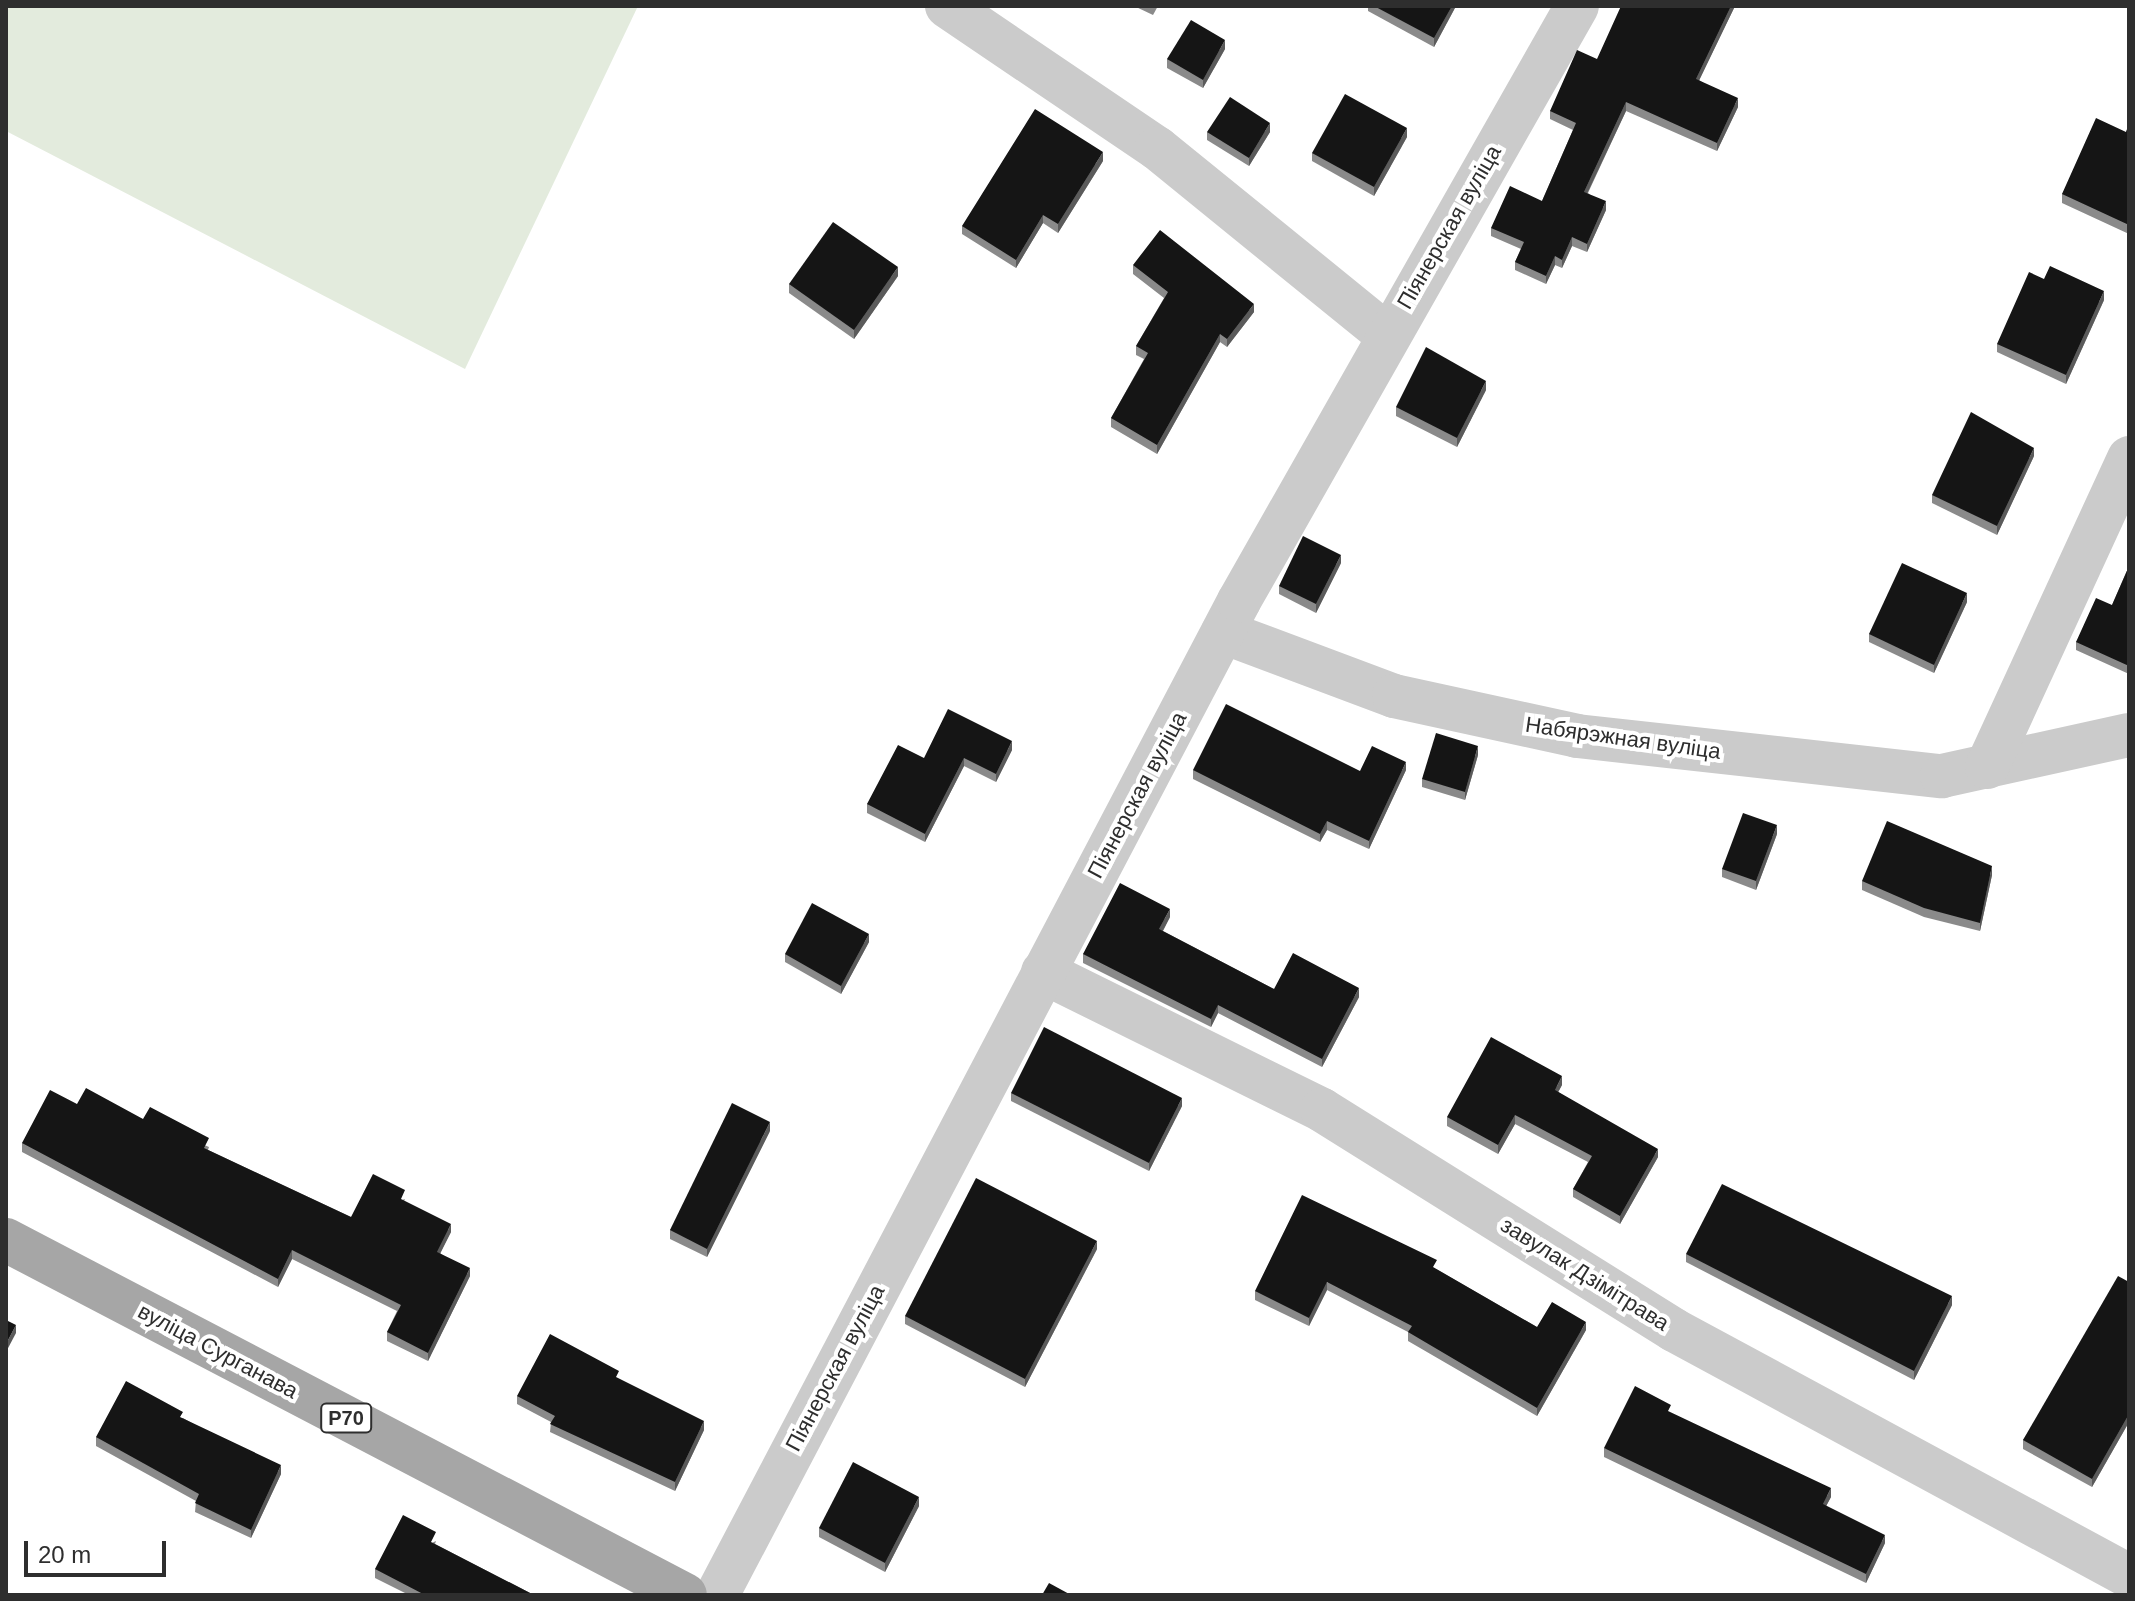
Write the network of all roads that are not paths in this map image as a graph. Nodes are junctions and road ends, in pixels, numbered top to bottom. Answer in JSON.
{"nodes":[{"id":1,"x":947,"y":6,"type":"edge"},
{"id":2,"x":1577,"y":6,"type":"edge"},
{"id":3,"x":1386,"y":334,"type":"junction"},
{"id":4,"x":2129,"y":458,"type":"edge"},
{"id":5,"x":1223,"y":632,"type":"junction"},
{"id":6,"x":2129,"y":735,"type":"edge"},
{"id":7,"x":1987,"y":767,"type":"junction"},
{"id":8,"x":1043,"y":972,"type":"junction"},
{"id":9,"x":6,"y":1240,"type":"edge"},
{"id":10,"x":2129,"y":1576,"type":"edge"},
{"id":11,"x":685,"y":1595,"type":"edge"},
{"id":12,"x":717,"y":1595,"type":"edge"}],
"edges":[{"from":1,"to":3,"type":"street"},
{"from":2,"to":3,"type":"street","name":"Піянерская вуліца"},
{"from":3,"to":5,"type":"street","name":"Піянерская вуліца"},
{"from":4,"to":7,"type":"street"},
{"from":5,"to":7,"type":"street","name":"Набярэжная вуліца"},
{"from":5,"to":8,"type":"street","name":"Піянерская вуліца"},
{"from":6,"to":7,"type":"street","name":"Набярэжная вуліца"},
{"from":8,"to":10,"type":"street","name":"завулак Дзімітрава"},
{"from":8,"to":12,"type":"street","name":"Піянерская вуліца"},
{"from":9,"to":11,"type":"main road","name":"вуліца Сурганава","number":"Р70"}]}
